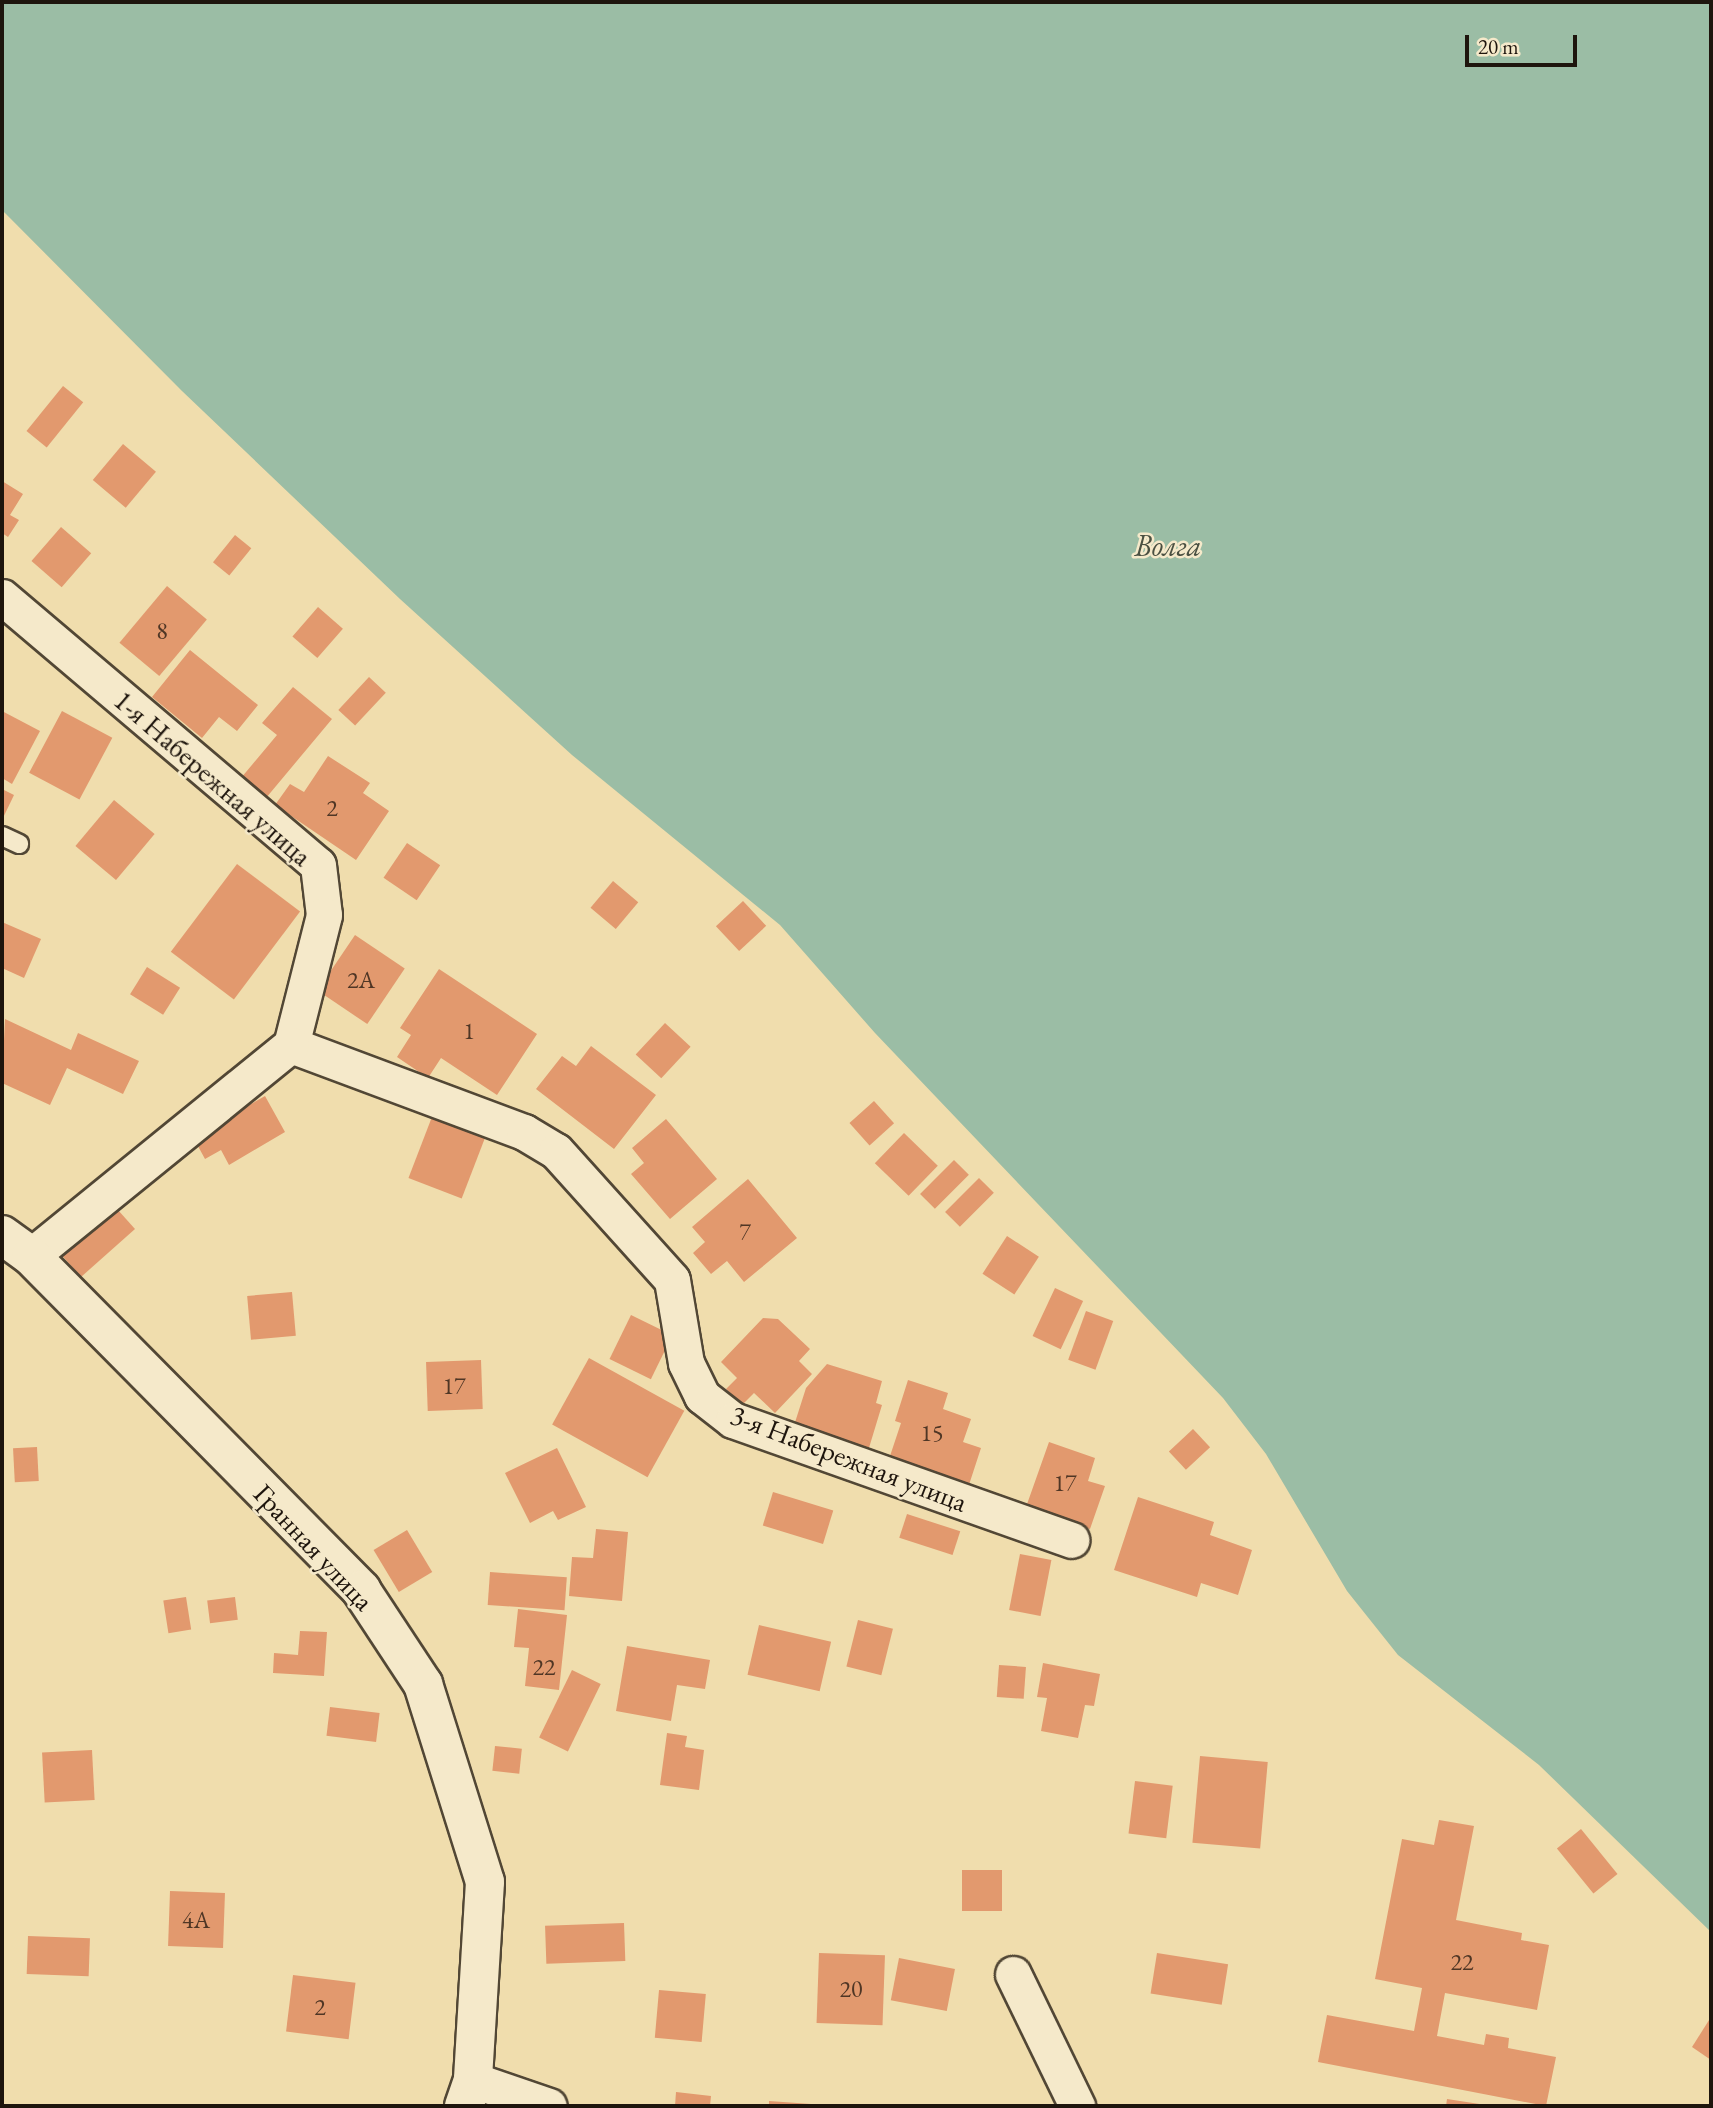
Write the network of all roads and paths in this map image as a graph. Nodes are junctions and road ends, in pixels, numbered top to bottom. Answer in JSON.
{"nodes":[{"id":1,"x":2,"y":597,"type":"edge"},
{"id":2,"x":2,"y":836,"type":"edge"},
{"id":3,"x":19,"y":844,"type":"dead end"},
{"id":4,"x":291,"y":1045,"type":"junction"},
{"id":5,"x":16,"y":1245,"type":"edge"},
{"id":6,"x":1071,"y":1540,"type":"dead end"},
{"id":7,"x":1013,"y":1974,"type":"dead end"},
{"id":8,"x":469,"y":2093,"type":"edge"},
{"id":9,"x":549,"y":2106,"type":"edge"},
{"id":10,"x":1077,"y":2106,"type":"edge"}],
"edges":[{"from":1,"to":4,"type":"street","name":"1-я Набережная улица"},
{"from":2,"to":3,"type":"lane"},
{"from":4,"to":5,"type":"street"},
{"from":4,"to":6,"type":"street","name":"3-я Набережная улица"},
{"from":5,"to":8,"type":"street","name":"Гранная улица"},
{"from":7,"to":10,"type":"street"},
{"from":8,"to":9,"type":"street"}]}
